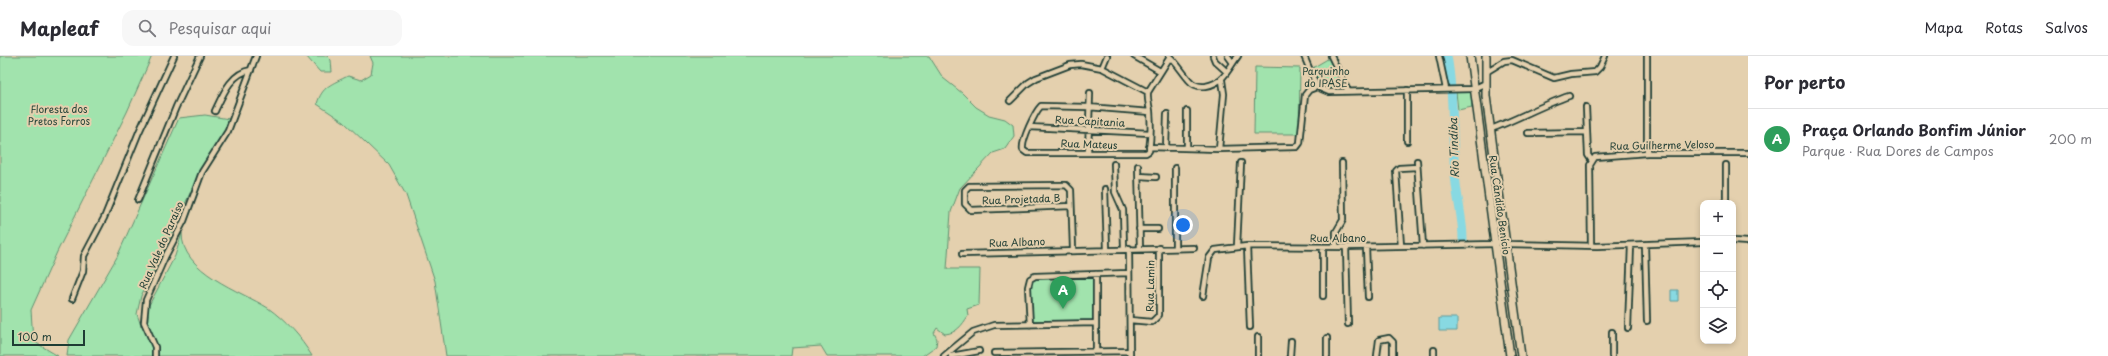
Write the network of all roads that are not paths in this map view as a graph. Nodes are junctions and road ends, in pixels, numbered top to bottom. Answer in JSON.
{"nodes":[{"id":1,"x":174,"y":56,"type":"edge"},
{"id":2,"x":200,"y":56,"type":"edge"},
{"id":3,"x":256,"y":56,"type":"edge"},
{"id":4,"x":1108,"y":56,"type":"edge"},
{"id":5,"x":1134,"y":56,"type":"edge"},
{"id":6,"x":1170,"y":56,"type":"edge"},
{"id":7,"x":1213,"y":56,"type":"edge"},
{"id":8,"x":1228,"y":56,"type":"edge"},
{"id":9,"x":1238,"y":56,"type":"edge"},
{"id":10,"x":1304,"y":56,"type":"edge"},
{"id":11,"x":1330,"y":56,"type":"edge"},
{"id":12,"x":1440,"y":56,"type":"edge"},
{"id":13,"x":1470,"y":56,"type":"edge"},
{"id":14,"x":1486,"y":56,"type":"edge"},
{"id":15,"x":1605,"y":56,"type":"edge"},
{"id":16,"x":1647,"y":56,"type":"edge"},
{"id":17,"x":1233,"y":63,"type":"junction"},
{"id":18,"x":1102,"y":68,"type":"junction"},
{"id":19,"x":251,"y":70,"type":"junction"},
{"id":20,"x":1160,"y":70,"type":"junction"},
{"id":21,"x":1227,"y":72,"type":"junction"},
{"id":22,"x":1486,"y":72,"type":"junction"},
{"id":23,"x":1222,"y":80,"type":"junction"},
{"id":24,"x":1486,"y":83,"type":"junction"},
{"id":25,"x":1317,"y":87,"type":"junction"},
{"id":26,"x":1451,"y":88,"type":"junction"},
{"id":27,"x":1473,"y":89,"type":"junction"},
{"id":28,"x":1407,"y":90,"type":"junction"},
{"id":29,"x":1348,"y":91,"type":"junction"},
{"id":30,"x":1148,"y":92,"type":"junction"},
{"id":31,"x":1090,"y":93,"type":"dead end"},
{"id":32,"x":1569,"y":96,"type":"dead end"},
{"id":33,"x":1010,"y":100,"type":"dead end"},
{"id":34,"x":1088,"y":106,"type":"junction"},
{"id":35,"x":1586,"y":107,"type":"dead end"},
{"id":36,"x":215,"y":111,"type":"dead end"},
{"id":37,"x":1187,"y":111,"type":"dead end"},
{"id":38,"x":1150,"y":112,"type":"junction"},
{"id":39,"x":1167,"y":114,"type":"dead end"},
{"id":40,"x":1029,"y":127,"type":"junction"},
{"id":41,"x":1491,"y":128,"type":"junction"},
{"id":42,"x":1088,"y":131,"type":"junction"},
{"id":43,"x":1585,"y":132,"type":"junction"},
{"id":44,"x":1150,"y":133,"type":"junction"},
{"id":45,"x":1528,"y":133,"type":"dead end"},
{"id":46,"x":1407,"y":141,"type":"dead end"},
{"id":47,"x":1166,"y":148,"type":"junction"},
{"id":48,"x":1187,"y":148,"type":"junction"},
{"id":49,"x":1149,"y":149,"type":"junction"},
{"id":50,"x":1219,"y":149,"type":"junction"},
{"id":51,"x":1088,"y":152,"type":"junction"},
{"id":52,"x":1647,"y":153,"type":"junction"},
{"id":53,"x":1748,"y":153,"type":"edge"},
{"id":54,"x":1417,"y":161,"type":"dead end"},
{"id":55,"x":1592,"y":161,"type":"junction"},
{"id":56,"x":1241,"y":163,"type":"dead end"},
{"id":57,"x":1342,"y":163,"type":"dead end"},
{"id":58,"x":1114,"y":164,"type":"dead end"},
{"id":59,"x":1726,"y":165,"type":"dead end"},
{"id":60,"x":1138,"y":166,"type":"dead end"},
{"id":61,"x":1417,"y":167,"type":"junction"},
{"id":62,"x":1175,"y":168,"type":"dead end"},
{"id":63,"x":1139,"y":176,"type":"junction"},
{"id":64,"x":1156,"y":177,"type":"dead end"},
{"id":65,"x":1105,"y":189,"type":"dead end"},
{"id":66,"x":138,"y":200,"type":"dead end"},
{"id":67,"x":1726,"y":200,"type":"edge"},
{"id":68,"x":1071,"y":206,"type":"junction"},
{"id":69,"x":1158,"y":229,"type":"dead end"},
{"id":70,"x":1139,"y":230,"type":"junction"},
{"id":71,"x":1506,"y":236,"type":"junction"},
{"id":72,"x":1736,"y":241,"type":"edge"},
{"id":73,"x":1700,"y":242,"type":"edge"},
{"id":74,"x":1748,"y":242,"type":"edge"},
{"id":75,"x":1496,"y":244,"type":"junction"},
{"id":76,"x":1507,"y":244,"type":"junction"},
{"id":77,"x":1645,"y":245,"type":"junction"},
{"id":78,"x":1238,"y":246,"type":"junction"},
{"id":79,"x":1247,"y":246,"type":"junction"},
{"id":80,"x":1401,"y":246,"type":"junction"},
{"id":81,"x":1423,"y":246,"type":"junction"},
{"id":82,"x":1592,"y":246,"type":"junction"},
{"id":83,"x":1631,"y":246,"type":"junction"},
{"id":84,"x":1324,"y":247,"type":"junction"},
{"id":85,"x":1336,"y":247,"type":"junction"},
{"id":86,"x":1346,"y":247,"type":"junction"},
{"id":87,"x":1366,"y":247,"type":"junction"},
{"id":88,"x":1127,"y":248,"type":"junction"},
{"id":89,"x":1159,"y":248,"type":"junction"},
{"id":90,"x":1175,"y":248,"type":"junction"},
{"id":91,"x":1194,"y":248,"type":"dead end"},
{"id":92,"x":1073,"y":249,"type":"junction"},
{"id":93,"x":1107,"y":249,"type":"junction"},
{"id":94,"x":1140,"y":249,"type":"junction"},
{"id":95,"x":962,"y":254,"type":"dead end"},
{"id":96,"x":1096,"y":274,"type":"junction"},
{"id":97,"x":1129,"y":274,"type":"junction"},
{"id":98,"x":1203,"y":296,"type":"dead end"},
{"id":99,"x":1323,"y":296,"type":"dead end"},
{"id":100,"x":1368,"y":297,"type":"dead end"},
{"id":101,"x":72,"y":299,"type":"dead end"},
{"id":102,"x":1130,"y":320,"type":"junction"},
{"id":103,"x":1647,"y":321,"type":"dead end"},
{"id":104,"x":1096,"y":324,"type":"junction"},
{"id":105,"x":1348,"y":324,"type":"dead end"},
{"id":106,"x":1030,"y":325,"type":"junction"},
{"id":107,"x":1250,"y":327,"type":"dead end"},
{"id":108,"x":1628,"y":328,"type":"dead end"},
{"id":109,"x":1612,"y":332,"type":"dead end"},
{"id":110,"x":1258,"y":337,"type":"dead end"},
{"id":111,"x":1327,"y":338,"type":"dead end"},
{"id":112,"x":1291,"y":341,"type":"dead end"},
{"id":113,"x":1434,"y":350,"type":"dead end"},
{"id":114,"x":979,"y":351,"type":"dead end"},
{"id":115,"x":1096,"y":351,"type":"junction"},
{"id":116,"x":994,"y":353,"type":"dead end"},
{"id":117,"x":1130,"y":354,"type":"edge"},
{"id":118,"x":155,"y":356,"type":"edge"},
{"id":119,"x":944,"y":356,"type":"edge"},
{"id":120,"x":951,"y":356,"type":"edge"},
{"id":121,"x":1258,"y":356,"type":"edge"},
{"id":122,"x":1290,"y":356,"type":"edge"},
{"id":123,"x":1327,"y":356,"type":"edge"},
{"id":124,"x":1377,"y":356,"type":"edge"},
{"id":125,"x":1392,"y":356,"type":"edge"},
{"id":126,"x":1434,"y":356,"type":"edge"},
{"id":127,"x":1510,"y":356,"type":"edge"},
{"id":128,"x":1521,"y":356,"type":"edge"},
{"id":129,"x":1612,"y":356,"type":"edge"}],
"edges":[{"from":1,"to":101,"type":"street"},
{"from":2,"to":66,"type":"street"},
{"from":3,"to":19,"type":"street","name":"Rua Vale do Paraíso"},
{"from":4,"to":18,"type":"street"},
{"from":5,"to":20,"type":"street"},
{"from":6,"to":20,"type":"street"},
{"from":6,"to":23,"type":"street"},
{"from":7,"to":21,"type":"street"},
{"from":8,"to":17,"type":"street"},
{"from":9,"to":17,"type":"street"},
{"from":10,"to":25,"type":"street"},
{"from":11,"to":29,"type":"street"},
{"from":12,"to":26,"type":"street"},
{"from":13,"to":27,"type":"main road","name":"Rua Cândido Benício"},
{"from":14,"to":22,"type":"main road","name":"Rua Cândido Benício"},
{"from":15,"to":22,"type":"street"},
{"from":16,"to":52,"type":"street"},
{"from":17,"to":21,"type":"street"},
{"from":18,"to":30,"type":"street"},
{"from":18,"to":33,"type":"street"},
{"from":19,"to":36,"type":"street"},
{"from":19,"to":118,"type":"street","name":"Rua Vale do Paraíso"},
{"from":20,"to":30,"type":"street"},
{"from":21,"to":23,"type":"street"},
{"from":22,"to":24,"type":"main road","name":"Rua Cândido Benício"},
{"from":23,"to":50,"type":"street"},
{"from":24,"to":27,"type":"street"},
{"from":24,"to":41,"type":"main road","name":"Rua Cândido Benício"},
{"from":25,"to":29,"type":"street"},
{"from":25,"to":50,"type":"street","name":"Rua Mateus"},
{"from":26,"to":27,"type":"street"},
{"from":26,"to":28,"type":"street"},
{"from":27,"to":75,"type":"main road","name":"Rua Cândido Benício"},
{"from":28,"to":29,"type":"street"},
{"from":28,"to":46,"type":"street"},
{"from":30,"to":38,"type":"street"},
{"from":31,"to":34,"type":"street"},
{"from":32,"to":41,"type":"street"},
{"from":34,"to":38,"type":"street"},
{"from":34,"to":40,"type":"street"},
{"from":34,"to":42,"type":"street"},
{"from":35,"to":43,"type":"street"},
{"from":37,"to":48,"type":"street"},
{"from":38,"to":44,"type":"street"},
{"from":39,"to":47,"type":"street"},
{"from":40,"to":42,"type":"street","name":"Rua Capitania"},
{"from":40,"to":51,"type":"street","name":"Rua Mateus"},
{"from":41,"to":71,"type":"main road","name":"Rua Cândido Benício"},
{"from":42,"to":44,"type":"street","name":"Rua Capitania"},
{"from":42,"to":51,"type":"street"},
{"from":43,"to":45,"type":"street"},
{"from":43,"to":55,"type":"street"},
{"from":44,"to":49,"type":"street"},
{"from":47,"to":48,"type":"street","name":"Rua Mateus"},
{"from":47,"to":49,"type":"street","name":"Rua Mateus"},
{"from":48,"to":50,"type":"street","name":"Rua Mateus"},
{"from":49,"to":51,"type":"street","name":"Rua Mateus"},
{"from":52,"to":53,"type":"street","name":"Rua Guilherme Veloso"},
{"from":52,"to":55,"type":"street","name":"Rua Guilherme Veloso"},
{"from":54,"to":61,"type":"street"},
{"from":55,"to":82,"type":"street"},
{"from":56,"to":78,"type":"street"},
{"from":57,"to":85,"type":"street"},
{"from":58,"to":88,"type":"street"},
{"from":59,"to":67,"type":"street"},
{"from":60,"to":63,"type":"street"},
{"from":61,"to":80,"type":"street"},
{"from":61,"to":81,"type":"street"},
{"from":62,"to":90,"type":"street"},
{"from":63,"to":64,"type":"street"},
{"from":63,"to":70,"type":"street"},
{"from":65,"to":93,"type":"street"},
{"from":68,"to":68,"type":"street","name":"Rua Projetada B"},
{"from":68,"to":92,"type":"street"},
{"from":69,"to":70,"type":"street"},
{"from":70,"to":94,"type":"street"},
{"from":71,"to":75,"type":"street"},
{"from":71,"to":76,"type":"main road","name":"Rua Cândido Benício"},
{"from":72,"to":74,"type":"street"},
{"from":73,"to":77,"type":"street"},
{"from":75,"to":81,"type":"street","name":"Rua Albano"},
{"from":75,"to":127,"type":"main road","name":"Rua Cândido Benício"},
{"from":76,"to":82,"type":"street"},
{"from":76,"to":128,"type":"main road","name":"Rua Cândido Benício"},
{"from":77,"to":83,"type":"street"},
{"from":77,"to":103,"type":"street"},
{"from":78,"to":79,"type":"street","name":"Rua Albano"},
{"from":78,"to":98,"type":"street","name":"Rua Albano"},
{"from":79,"to":84,"type":"street","name":"Rua Albano"},
{"from":79,"to":107,"type":"street"},
{"from":80,"to":81,"type":"street","name":"Rua Albano"},
{"from":80,"to":87,"type":"street","name":"Rua Albano"},
{"from":82,"to":83,"type":"street"},
{"from":83,"to":108,"type":"street"},
{"from":84,"to":85,"type":"street","name":"Rua Albano"},
{"from":84,"to":99,"type":"street"},
{"from":85,"to":86,"type":"street","name":"Rua Albano"},
{"from":86,"to":87,"type":"street","name":"Rua Albano"},
{"from":86,"to":105,"type":"street"},
{"from":87,"to":100,"type":"street"},
{"from":88,"to":93,"type":"street","name":"Rua Albano"},
{"from":88,"to":94,"type":"street","name":"Rua Albano"},
{"from":88,"to":97,"type":"street"},
{"from":89,"to":90,"type":"street","name":"Rua Albano"},
{"from":89,"to":94,"type":"street","name":"Rua Albano"},
{"from":89,"to":102,"type":"street","name":"Rua Lamin"},
{"from":90,"to":91,"type":"street","name":"Rua Albano"},
{"from":92,"to":93,"type":"street","name":"Rua Albano"},
{"from":92,"to":95,"type":"street","name":"Rua Albano"},
{"from":96,"to":97,"type":"street"},
{"from":96,"to":104,"type":"street"},
{"from":96,"to":106,"type":"street"},
{"from":97,"to":102,"type":"street"},
{"from":102,"to":117,"type":"street"},
{"from":104,"to":106,"type":"street"},
{"from":104,"to":115,"type":"street"},
{"from":106,"to":119,"type":"street"},
{"from":109,"to":129,"type":"street"},
{"from":110,"to":121,"type":"street"},
{"from":111,"to":123,"type":"street"},
{"from":112,"to":122,"type":"street"},
{"from":113,"to":126,"type":"street"},
{"from":114,"to":120,"type":"street"},
{"from":115,"to":116,"type":"street"},
{"from":115,"to":117,"type":"street"},
{"from":124,"to":125,"type":"street"}]}
